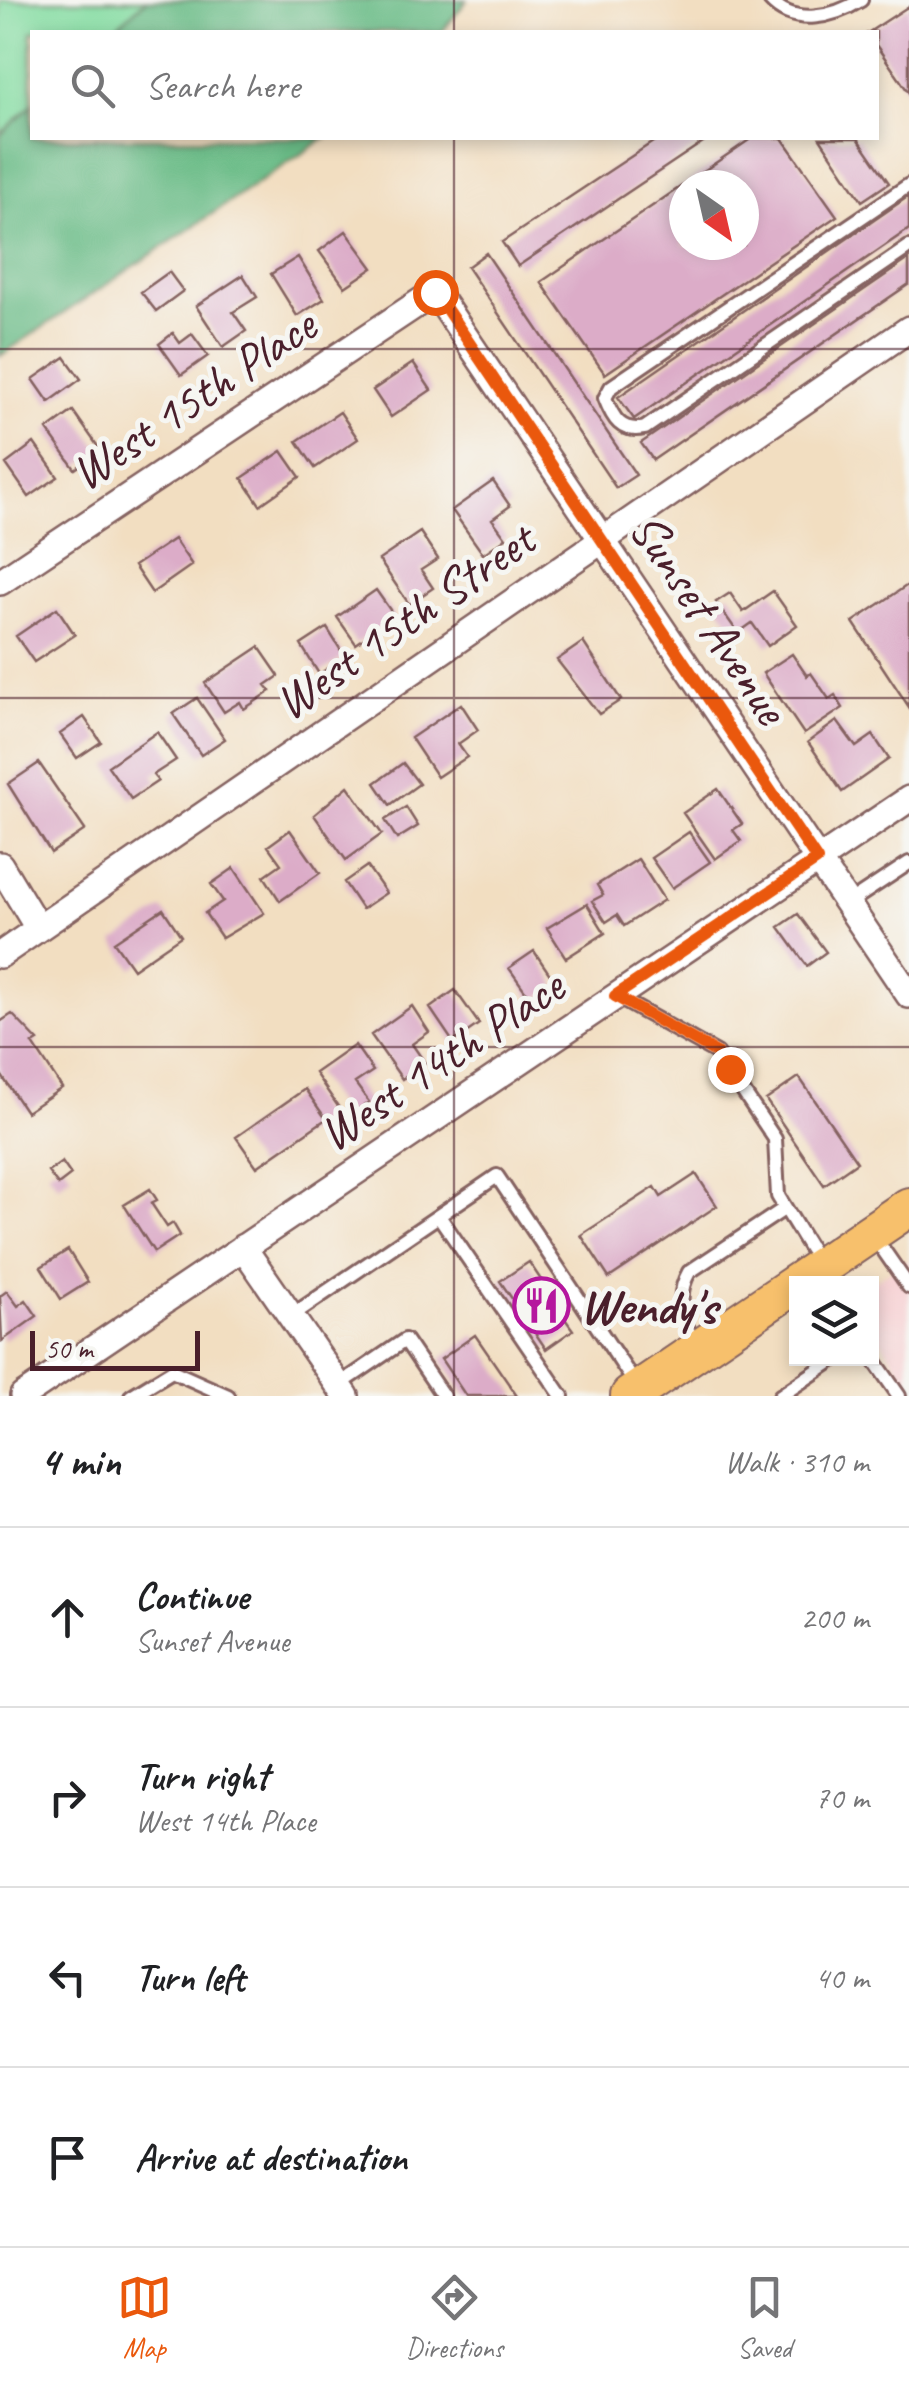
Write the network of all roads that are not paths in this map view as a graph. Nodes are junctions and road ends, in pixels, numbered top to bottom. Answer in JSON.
{"nodes":[{"id":1,"x":770,"y":0,"type":"edge"},
{"id":2,"x":861,"y":0,"type":"edge"},
{"id":3,"x":909,"y":185,"type":"edge"},
{"id":4,"x":909,"y":247,"type":"edge"},
{"id":5,"x":435,"y":292,"type":"joint"},
{"id":6,"x":909,"y":328,"type":"edge"},
{"id":7,"x":602,"y":538,"type":"junction"},
{"id":8,"x":0,"y":582,"type":"edge"},
{"id":9,"x":909,"y":798,"type":"edge"},
{"id":10,"x":817,"y":860,"type":"junction"},
{"id":11,"x":909,"y":863,"type":"edge"},
{"id":12,"x":0,"y":865,"type":"edge"},
{"id":13,"x":847,"y":904,"type":"junction"},
{"id":14,"x":38,"y":928,"type":"junction"},
{"id":15,"x":0,"y":955,"type":"edge"},
{"id":16,"x":909,"y":994,"type":"edge"},
{"id":17,"x":615,"y":996,"type":"junction"},
{"id":18,"x":909,"y":1207,"type":"edge"},
{"id":19,"x":784,"y":1209,"type":"junction"},
{"id":20,"x":439,"y":1216,"type":"junction"},
{"id":21,"x":872,"y":1232,"type":"junction"},
{"id":22,"x":243,"y":1247,"type":"junction"},
{"id":23,"x":818,"y":1274,"type":"edge"},
{"id":24,"x":909,"y":1287,"type":"edge"},
{"id":25,"x":291,"y":1316,"type":"junction"},
{"id":26,"x":694,"y":1353,"type":"junction"},
{"id":27,"x":824,"y":1366,"type":"edge"},
{"id":28,"x":879,"y":1366,"type":"edge"},
{"id":29,"x":342,"y":1391,"type":"edge"},
{"id":30,"x":635,"y":1393,"type":"edge"},
{"id":31,"x":23,"y":1396,"type":"edge"},
{"id":32,"x":131,"y":1396,"type":"edge"},
{"id":33,"x":228,"y":1396,"type":"edge"},
{"id":34,"x":443,"y":1396,"type":"edge"},
{"id":35,"x":562,"y":1396,"type":"edge"},
{"id":36,"x":780,"y":1396,"type":"edge"},
{"id":37,"x":899,"y":1396,"type":"edge"}],
"edges":[{"from":1,"to":2,"type":"lane"},
{"from":3,"to":4,"type":"lane"},
{"from":5,"to":7,"type":"street","name":"Sunset Avenue"},
{"from":5,"to":8,"type":"street","name":"West 15th Place"},
{"from":6,"to":7,"type":"street","name":"West 15th Street"},
{"from":7,"to":10,"type":"street","name":"Sunset Avenue"},
{"from":7,"to":14,"type":"street","name":"West 15th Street"},
{"from":9,"to":10,"type":"street","name":"West 14th Place"},
{"from":10,"to":13,"type":"street","name":"Sunset Avenue"},
{"from":10,"to":17,"type":"street","name":"West 14th Place"},
{"from":11,"to":13,"type":"lane"},
{"from":12,"to":14,"type":"street"},
{"from":13,"to":16,"type":"street","name":"Sunset Avenue"},
{"from":14,"to":15,"type":"street","name":"West 15th Street"},
{"from":17,"to":19,"type":"lane"},
{"from":17,"to":22,"type":"street","name":"West 14th Place"},
{"from":18,"to":21,"type":"main road"},
{"from":19,"to":23,"type":"lane"},
{"from":19,"to":26,"type":"lane"},
{"from":20,"to":25,"type":"lane"},
{"from":20,"to":30,"type":"lane"},
{"from":20,"to":35,"type":"lane"},
{"from":21,"to":23,"type":"main road"},
{"from":21,"to":24,"type":"lane"},
{"from":22,"to":25,"type":"street"},
{"from":22,"to":31,"type":"street","name":"West 14th Place"},
{"from":23,"to":26,"type":"main road"},
{"from":25,"to":29,"type":"street"},
{"from":26,"to":30,"type":"main road"},
{"from":27,"to":36,"type":"lane"},
{"from":28,"to":37,"type":"lane"},
{"from":29,"to":34,"type":"lane"},
{"from":32,"to":33,"type":"lane"}]}
